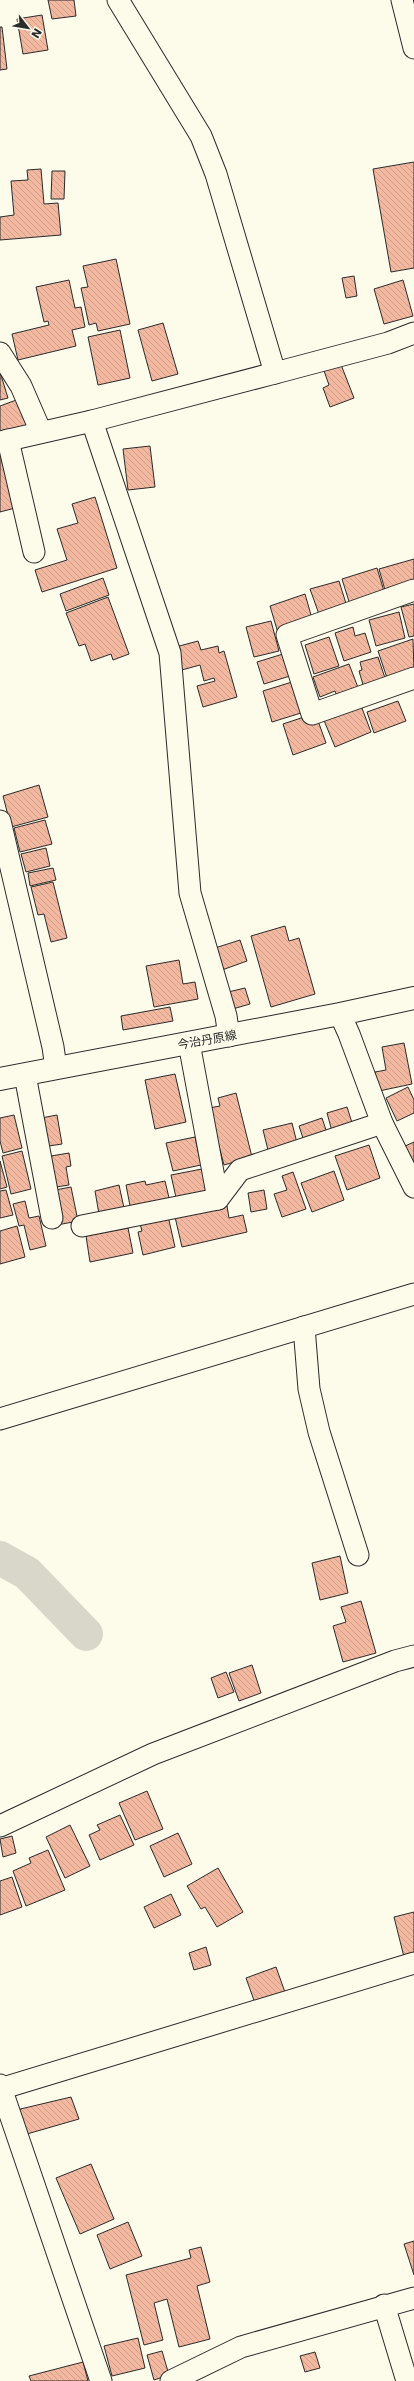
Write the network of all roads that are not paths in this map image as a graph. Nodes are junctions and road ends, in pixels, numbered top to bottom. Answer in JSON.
{"nodes":[{"id":1,"x":118,"y":0,"type":"edge"},
{"id":2,"x":402,"y":0,"type":"edge"},
{"id":3,"x":414,"y":48,"type":"edge"},
{"id":4,"x":414,"y":333,"type":"edge"},
{"id":5,"x":0,"y":353,"type":"edge"},
{"id":6,"x":275,"y":374,"type":"junction"},
{"id":7,"x":92,"y":421,"type":"junction"},
{"id":8,"x":41,"y":432,"type":"junction"},
{"id":9,"x":4,"y":441,"type":"edge"},
{"id":10,"x":34,"y":552,"type":"dead end"},
{"id":11,"x":414,"y":590,"type":"edge"},
{"id":12,"x":414,"y":678,"type":"edge"},
{"id":13,"x":0,"y":821,"type":"edge"},
{"id":14,"x":414,"y":998,"type":"edge"},
{"id":15,"x":340,"y":1014,"type":"junction"},
{"id":16,"x":229,"y":1036,"type":"junction"},
{"id":17,"x":189,"y":1043,"type":"junction"},
{"id":18,"x":56,"y":1068,"type":"junction"},
{"id":19,"x":25,"y":1074,"type":"junction"},
{"id":20,"x":0,"y":1079,"type":"edge"},
{"id":21,"x":382,"y":1123,"type":"junction"},
{"id":22,"x":414,"y":1187,"type":"edge"},
{"id":23,"x":218,"y":1199,"type":"junction"},
{"id":24,"x":52,"y":1218,"type":"dead end"},
{"id":25,"x":82,"y":1226,"type":"dead end"},
{"id":26,"x":414,"y":1294,"type":"edge"},
{"id":27,"x":304,"y":1327,"type":"junction"},
{"id":28,"x":0,"y":1419,"type":"edge"},
{"id":29,"x":358,"y":1555,"type":"dead end"},
{"id":30,"x":414,"y":1656,"type":"edge"},
{"id":31,"x":0,"y":1826,"type":"edge"},
{"id":32,"x":414,"y":1963,"type":"edge"},
{"id":33,"x":0,"y":2087,"type":"edge"},
{"id":34,"x":414,"y":2298,"type":"edge"},
{"id":35,"x":384,"y":2306,"type":"junction"},
{"id":36,"x":101,"y":2381,"type":"edge"},
{"id":37,"x":171,"y":2381,"type":"edge"},
{"id":38,"x":407,"y":2381,"type":"edge"}],
"edges":[{"from":1,"to":6,"type":"street"},
{"from":2,"to":3,"type":"street"},
{"from":4,"to":6,"type":"street"},
{"from":5,"to":8,"type":"street"},
{"from":6,"to":7,"type":"street"},
{"from":7,"to":8,"type":"street"},
{"from":7,"to":16,"type":"street"},
{"from":8,"to":9,"type":"street"},
{"from":9,"to":10,"type":"street"},
{"from":11,"to":12,"type":"street"},
{"from":13,"to":18,"type":"street"},
{"from":14,"to":15,"type":"main road","name":"今治丹原線"},
{"from":15,"to":16,"type":"main road","name":"今治丹原線"},
{"from":15,"to":21,"type":"street"},
{"from":16,"to":17,"type":"main road","name":"今治丹原線"},
{"from":17,"to":18,"type":"main road","name":"今治丹原線"},
{"from":17,"to":23,"type":"street"},
{"from":18,"to":19,"type":"main road","name":"今治丹原線"},
{"from":19,"to":20,"type":"main road","name":"今治丹原線"},
{"from":19,"to":24,"type":"street"},
{"from":21,"to":22,"type":"street"},
{"from":21,"to":23,"type":"street"},
{"from":23,"to":25,"type":"street"},
{"from":26,"to":27,"type":"street"},
{"from":27,"to":28,"type":"street"},
{"from":27,"to":29,"type":"street"},
{"from":30,"to":31,"type":"street"},
{"from":32,"to":33,"type":"street"},
{"from":33,"to":36,"type":"street"},
{"from":34,"to":35,"type":"street"},
{"from":35,"to":37,"type":"street"},
{"from":35,"to":38,"type":"street"}]}
